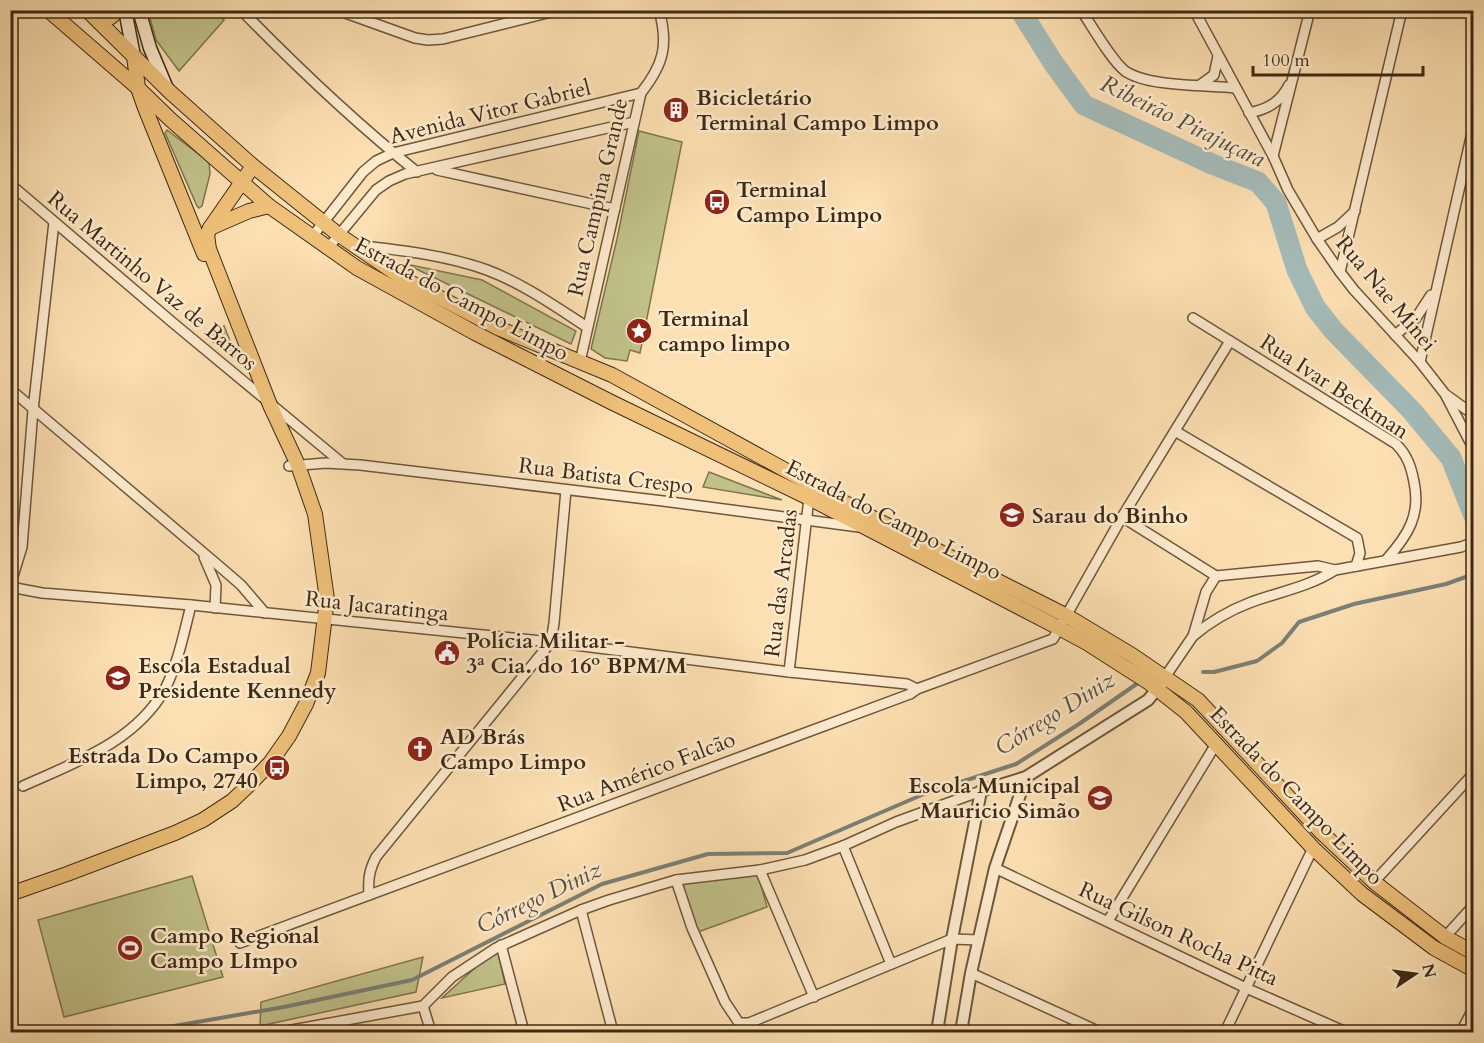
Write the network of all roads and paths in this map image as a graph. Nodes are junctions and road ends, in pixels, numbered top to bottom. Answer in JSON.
{"nodes":[{"id":1,"x":48,"y":10,"type":"edge"},
{"id":2,"x":87,"y":10,"type":"edge"},
{"id":3,"x":118,"y":10,"type":"edge"},
{"id":4,"x":125,"y":10,"type":"edge"},
{"id":5,"x":139,"y":10,"type":"edge"},
{"id":6,"x":244,"y":10,"type":"edge"},
{"id":7,"x":337,"y":10,"type":"edge"},
{"id":8,"x":559,"y":10,"type":"edge"},
{"id":9,"x":659,"y":10,"type":"edge"},
{"id":10,"x":1081,"y":10,"type":"edge"},
{"id":11,"x":1194,"y":10,"type":"edge"},
{"id":12,"x":1310,"y":10,"type":"edge"},
{"id":13,"x":1402,"y":10,"type":"edge"},
{"id":14,"x":99,"y":22,"type":"junction"},
{"id":15,"x":134,"y":56,"type":"junction"},
{"id":16,"x":1218,"y":56,"type":"junction"},
{"id":17,"x":1295,"y":72,"type":"junction"},
{"id":18,"x":1199,"y":85,"type":"junction"},
{"id":19,"x":138,"y":88,"type":"junction"},
{"id":20,"x":1235,"y":88,"type":"junction"},
{"id":21,"x":170,"y":92,"type":"junction"},
{"id":22,"x":641,"y":93,"type":"junction"},
{"id":23,"x":1249,"y":113,"type":"junction"},
{"id":24,"x":171,"y":120,"type":"junction"},
{"id":25,"x":634,"y":122,"type":"junction"},
{"id":26,"x":204,"y":123,"type":"junction"},
{"id":27,"x":1473,"y":124,"type":"edge"},
{"id":28,"x":158,"y":140,"type":"junction"},
{"id":29,"x":393,"y":153,"type":"junction"},
{"id":30,"x":1273,"y":156,"type":"junction"},
{"id":31,"x":253,"y":166,"type":"junction"},
{"id":32,"x":435,"y":169,"type":"junction"},
{"id":33,"x":417,"y":172,"type":"junction"},
{"id":34,"x":241,"y":182,"type":"junction"},
{"id":35,"x":10,"y":184,"type":"edge"},
{"id":36,"x":269,"y":206,"type":"junction"},
{"id":37,"x":615,"y":209,"type":"junction"},
{"id":38,"x":1356,"y":209,"type":"junction"},
{"id":39,"x":54,"y":222,"type":"junction"},
{"id":40,"x":322,"y":222,"type":"junction"},
{"id":41,"x":210,"y":228,"type":"junction"},
{"id":42,"x":339,"y":235,"type":"junction"},
{"id":43,"x":312,"y":237,"type":"junction"},
{"id":44,"x":1317,"y":239,"type":"junction"},
{"id":45,"x":352,"y":244,"type":"junction"},
{"id":46,"x":328,"y":248,"type":"junction"},
{"id":47,"x":402,"y":251,"type":"junction"},
{"id":48,"x":377,"y":262,"type":"junction"},
{"id":49,"x":1340,"y":272,"type":"junction"},
{"id":50,"x":1436,"y":285,"type":"junction"},
{"id":51,"x":1193,"y":318,"type":"dead end"},
{"id":52,"x":587,"y":327,"type":"junction"},
{"id":53,"x":1395,"y":335,"type":"junction"},
{"id":54,"x":1230,"y":341,"type":"junction"},
{"id":55,"x":580,"y":362,"type":"junction"},
{"id":56,"x":1420,"y":362,"type":"junction"},
{"id":57,"x":612,"y":375,"type":"junction"},
{"id":58,"x":567,"y":379,"type":"junction"},
{"id":59,"x":10,"y":390,"type":"edge"},
{"id":60,"x":1445,"y":394,"type":"junction"},
{"id":61,"x":265,"y":401,"type":"junction"},
{"id":62,"x":33,"y":410,"type":"junction"},
{"id":63,"x":1473,"y":415,"type":"edge"},
{"id":64,"x":1175,"y":431,"type":"junction"},
{"id":65,"x":1473,"y":432,"type":"edge"},
{"id":66,"x":1472,"y":447,"type":"edge"},
{"id":67,"x":342,"y":464,"type":"junction"},
{"id":68,"x":294,"y":465,"type":"junction"},
{"id":69,"x":566,"y":490,"type":"junction"},
{"id":70,"x":809,"y":498,"type":"junction"},
{"id":71,"x":1122,"y":517,"type":"junction"},
{"id":72,"x":807,"y":520,"type":"junction"},
{"id":73,"x":864,"y":528,"type":"junction"},
{"id":74,"x":1473,"y":542,"type":"edge"},
{"id":75,"x":202,"y":553,"type":"junction"},
{"id":76,"x":1387,"y":559,"type":"junction"},
{"id":77,"x":1356,"y":566,"type":"junction"},
{"id":78,"x":1335,"y":570,"type":"junction"},
{"id":79,"x":1216,"y":576,"type":"junction"},
{"id":80,"x":10,"y":587,"type":"edge"},
{"id":81,"x":191,"y":605,"type":"junction"},
{"id":82,"x":215,"y":608,"type":"junction"},
{"id":83,"x":265,"y":613,"type":"junction"},
{"id":84,"x":1067,"y":615,"type":"junction"},
{"id":85,"x":326,"y":620,"type":"junction"},
{"id":86,"x":1059,"y":628,"type":"junction"},
{"id":87,"x":1193,"y":636,"type":"junction"},
{"id":88,"x":551,"y":642,"type":"junction"},
{"id":89,"x":789,"y":672,"type":"junction"},
{"id":90,"x":1161,"y":683,"type":"junction"},
{"id":91,"x":917,"y":688,"type":"junction"},
{"id":92,"x":1216,"y":744,"type":"junction"},
{"id":93,"x":1473,"y":773,"type":"edge"},
{"id":94,"x":1026,"y":777,"type":"junction"},
{"id":95,"x":23,"y":786,"type":"dead end"},
{"id":96,"x":981,"y":790,"type":"junction"},
{"id":97,"x":843,"y":846,"type":"junction"},
{"id":98,"x":1313,"y":848,"type":"junction"},
{"id":99,"x":995,"y":868,"type":"junction"},
{"id":100,"x":760,"y":870,"type":"junction"},
{"id":101,"x":676,"y":880,"type":"junction"},
{"id":102,"x":1374,"y":882,"type":"junction"},
{"id":103,"x":10,"y":894,"type":"edge"},
{"id":104,"x":369,"y":895,"type":"junction"},
{"id":105,"x":1473,"y":905,"type":"edge"},
{"id":106,"x":581,"y":910,"type":"junction"},
{"id":107,"x":1108,"y":921,"type":"junction"},
{"id":108,"x":1445,"y":937,"type":"junction"},
{"id":109,"x":952,"y":939,"type":"junction"},
{"id":110,"x":979,"y":940,"type":"junction"},
{"id":111,"x":240,"y":943,"type":"dead end"},
{"id":112,"x":501,"y":945,"type":"junction"},
{"id":113,"x":1473,"y":953,"type":"edge"},
{"id":114,"x":891,"y":964,"type":"junction"},
{"id":115,"x":1473,"y":970,"type":"edge"},
{"id":116,"x":971,"y":974,"type":"junction"},
{"id":117,"x":1246,"y":988,"type":"junction"},
{"id":118,"x":814,"y":997,"type":"junction"},
{"id":119,"x":423,"y":1006,"type":"junction"},
{"id":120,"x":1473,"y":1007,"type":"edge"},
{"id":121,"x":281,"y":1032,"type":"edge"},
{"id":122,"x":431,"y":1032,"type":"edge"},
{"id":123,"x":524,"y":1032,"type":"edge"},
{"id":124,"x":613,"y":1032,"type":"edge"},
{"id":125,"x":937,"y":1032,"type":"edge"},
{"id":126,"x":961,"y":1032,"type":"edge"},
{"id":127,"x":1100,"y":1032,"type":"edge"},
{"id":128,"x":1225,"y":1032,"type":"edge"},
{"id":129,"x":1346,"y":1032,"type":"edge"},
{"id":130,"x":1461,"y":1032,"type":"edge"}],
"edges":[{"from":1,"to":19,"type":"main road","name":"Estrada do Campo Limpo"},
{"from":2,"to":14,"type":"main road","name":"Estrada do Campo Limpo"},
{"from":3,"to":14,"type":"main road"},
{"from":4,"to":15,"type":"main road"},
{"from":5,"to":21,"type":"main road"},
{"from":6,"to":29,"type":"street"},
{"from":7,"to":8,"type":"street"},
{"from":9,"to":22,"type":"street","name":"Rua Campina Grande"},
{"from":10,"to":18,"type":"street"},
{"from":11,"to":16,"type":"street","name":"Rua Nae Minei"},
{"from":12,"to":17,"type":"street"},
{"from":13,"to":38,"type":"street"},
{"from":14,"to":15,"type":"main road","name":"Estrada do Campo Limpo"},
{"from":15,"to":19,"type":"main road"},
{"from":15,"to":21,"type":"main road","name":"Estrada do Campo Limpo"},
{"from":16,"to":18,"type":"street"},
{"from":16,"to":20,"type":"street","name":"Rua Nae Minei"},
{"from":17,"to":23,"type":"street"},
{"from":17,"to":30,"type":"street"},
{"from":18,"to":20,"type":"street"},
{"from":19,"to":24,"type":"main road","name":"Estrada do Campo Limpo"},
{"from":19,"to":28,"type":"main road"},
{"from":20,"to":23,"type":"street","name":"Rua Nae Minei"},
{"from":21,"to":26,"type":"main road","name":"Estrada do Campo Limpo"},
{"from":22,"to":25,"type":"street","name":"Rua Campina Grande"},
{"from":22,"to":29,"type":"street","name":"Avenida Vitor Gabriel"},
{"from":23,"to":30,"type":"street","name":"Rua Nae Minei"},
{"from":24,"to":26,"type":"main road"},
{"from":24,"to":28,"type":"main road"},
{"from":24,"to":34,"type":"main road","name":"Estrada do Campo Limpo"},
{"from":25,"to":32,"type":"street","name":"Avenida Vitor Gabriel"},
{"from":25,"to":37,"type":"street","name":"Rua Campina Grande"},
{"from":26,"to":31,"type":"main road","name":"Estrada do Campo Limpo"},
{"from":27,"to":50,"type":"street"},
{"from":28,"to":61,"type":"main road"},
{"from":29,"to":33,"type":"street"},
{"from":29,"to":40,"type":"street","name":"Avenida Vitor Gabriel"},
{"from":30,"to":44,"type":"street","name":"Rua Nae Minei"},
{"from":31,"to":34,"type":"main road"},
{"from":31,"to":40,"type":"main road","name":"Estrada do Campo Limpo"},
{"from":32,"to":33,"type":"street","name":"Avenida Vitor Gabriel"},
{"from":32,"to":37,"type":"street"},
{"from":33,"to":42,"type":"street","name":"Avenida Vitor Gabriel"},
{"from":34,"to":36,"type":"main road","name":"Estrada do Campo Limpo"},
{"from":34,"to":41,"type":"main road"},
{"from":35,"to":39,"type":"street","name":"Rua Martinho Vaz de Barros"},
{"from":36,"to":41,"type":"main road"},
{"from":36,"to":43,"type":"main road","name":"Estrada do Campo Limpo"},
{"from":37,"to":52,"type":"street","name":"Rua Campina Grande"},
{"from":38,"to":44,"type":"street"},
{"from":38,"to":49,"type":"street"},
{"from":39,"to":61,"type":"street","name":"Rua Martinho Vaz de Barros"},
{"from":39,"to":62,"type":"street"},
{"from":40,"to":42,"type":"main road","name":"Estrada do Campo Limpo"},
{"from":40,"to":43,"type":"street","name":"Avenida Vitor Gabriel"},
{"from":41,"to":61,"type":"main road"},
{"from":42,"to":45,"type":"main road","name":"Estrada do Campo Limpo"},
{"from":42,"to":46,"type":"street","name":"Avenida Vitor Gabriel"},
{"from":43,"to":46,"type":"main road","name":"Estrada do Campo Limpo"},
{"from":44,"to":49,"type":"street","name":"Rua Nae Minei"},
{"from":45,"to":47,"type":"street"},
{"from":45,"to":48,"type":"main road","name":"Estrada do Campo Limpo"},
{"from":46,"to":58,"type":"main road","name":"Estrada do Campo Limpo"},
{"from":47,"to":48,"type":"street"},
{"from":47,"to":52,"type":"street"},
{"from":48,"to":55,"type":"main road","name":"Estrada do Campo Limpo"},
{"from":49,"to":53,"type":"street","name":"Rua Nae Minei"},
{"from":50,"to":53,"type":"street"},
{"from":50,"to":56,"type":"street"},
{"from":51,"to":54,"type":"street","name":"Rua Ivar Beckman"},
{"from":52,"to":55,"type":"street","name":"Rua Campina Grande"},
{"from":53,"to":56,"type":"street","name":"Rua Nae Minei"},
{"from":54,"to":64,"type":"street"},
{"from":54,"to":76,"type":"street","name":"Rua Ivar Beckman"},
{"from":55,"to":57,"type":"main road","name":"Estrada do Campo Limpo"},
{"from":56,"to":60,"type":"street","name":"Rua Nae Minei"},
{"from":57,"to":58,"type":"main road"},
{"from":57,"to":84,"type":"main road","name":"Estrada do Campo Limpo"},
{"from":58,"to":70,"type":"main road","name":"Estrada do Campo Limpo"},
{"from":59,"to":62,"type":"street"},
{"from":60,"to":63,"type":"street","name":"Rua Nae Minei"},
{"from":60,"to":66,"type":"street","name":"Rua Nae Minei"},
{"from":61,"to":67,"type":"street"},
{"from":61,"to":68,"type":"main road"},
{"from":62,"to":75,"type":"street"},
{"from":62,"to":80,"type":"street"},
{"from":64,"to":71,"type":"street"},
{"from":64,"to":77,"type":"street"},
{"from":65,"to":66,"type":"street"},
{"from":67,"to":68,"type":"street","name":"Rua Batista Crespo"},
{"from":67,"to":69,"type":"street","name":"Rua Batista Crespo"},
{"from":68,"to":85,"type":"main road"},
{"from":69,"to":72,"type":"street","name":"Rua Batista Crespo"},
{"from":69,"to":88,"type":"street"},
{"from":70,"to":72,"type":"street","name":"Rua das Arcadas"},
{"from":70,"to":73,"type":"main road","name":"Estrada do Campo Limpo"},
{"from":71,"to":79,"type":"street"},
{"from":71,"to":84,"type":"street"},
{"from":72,"to":73,"type":"street","name":"Rua Batista Crespo"},
{"from":72,"to":89,"type":"street","name":"Rua das Arcadas"},
{"from":73,"to":86,"type":"main road","name":"Estrada do Campo Limpo"},
{"from":74,"to":76,"type":"street"},
{"from":75,"to":82,"type":"street"},
{"from":75,"to":83,"type":"street"},
{"from":76,"to":77,"type":"street"},
{"from":77,"to":78,"type":"street"},
{"from":78,"to":79,"type":"street"},
{"from":78,"to":87,"type":"street"},
{"from":79,"to":87,"type":"street"},
{"from":80,"to":81,"type":"street","name":"Rua Jacaratinga"},
{"from":81,"to":82,"type":"street","name":"Rua Jacaratinga"},
{"from":81,"to":95,"type":"street"},
{"from":82,"to":83,"type":"street","name":"Rua Jacaratinga"},
{"from":83,"to":85,"type":"street","name":"Rua Jacaratinga"},
{"from":84,"to":86,"type":"street"},
{"from":84,"to":90,"type":"main road","name":"Estrada do Campo Limpo"},
{"from":85,"to":88,"type":"street","name":"Rua Jacaratinga"},
{"from":85,"to":103,"type":"main road"},
{"from":86,"to":90,"type":"main road","name":"Estrada do Campo Limpo"},
{"from":86,"to":91,"type":"street","name":"Rua Américo Falcão"},
{"from":87,"to":90,"type":"street"},
{"from":88,"to":89,"type":"street","name":"Rua Jacaratinga"},
{"from":88,"to":104,"type":"street"},
{"from":89,"to":91,"type":"street","name":"Rua Jacaratinga"},
{"from":90,"to":92,"type":"main road","name":"Estrada do Campo Limpo"},
{"from":90,"to":94,"type":"street"},
{"from":90,"to":102,"type":"main road","name":"Estrada do Campo Limpo"},
{"from":91,"to":104,"type":"street","name":"Rua Américo Falcão"},
{"from":92,"to":98,"type":"main road","name":"Estrada do Campo Limpo"},
{"from":92,"to":107,"type":"street"},
{"from":93,"to":102,"type":"street"},
{"from":94,"to":96,"type":"street"},
{"from":94,"to":99,"type":"street"},
{"from":96,"to":97,"type":"street"},
{"from":96,"to":109,"type":"street"},
{"from":97,"to":100,"type":"street"},
{"from":97,"to":114,"type":"street"},
{"from":98,"to":115,"type":"main road","name":"Estrada do Campo Limpo"},
{"from":98,"to":117,"type":"street"},
{"from":99,"to":107,"type":"street","name":"Rua Gilson Rocha Pitta"},
{"from":99,"to":110,"type":"street"},
{"from":100,"to":101,"type":"street"},
{"from":100,"to":118,"type":"street"},
{"from":101,"to":106,"type":"street"},
{"from":101,"to":118,"type":"street"},
{"from":102,"to":108,"type":"main road","name":"Estrada do Campo Limpo"},
{"from":104,"to":111,"type":"street","name":"Rua Américo Falcão"},
{"from":105,"to":108,"type":"street"},
{"from":106,"to":112,"type":"street"},
{"from":106,"to":124,"type":"street"},
{"from":107,"to":117,"type":"street","name":"Rua Gilson Rocha Pitta"},
{"from":108,"to":113,"type":"main road","name":"Estrada do Campo Limpo"},
{"from":109,"to":110,"type":"street"},
{"from":109,"to":114,"type":"street"},
{"from":109,"to":125,"type":"street"},
{"from":110,"to":116,"type":"street"},
{"from":112,"to":119,"type":"street"},
{"from":112,"to":123,"type":"street"},
{"from":114,"to":118,"type":"street"},
{"from":116,"to":126,"type":"street"},
{"from":116,"to":127,"type":"street"},
{"from":117,"to":128,"type":"street"},
{"from":117,"to":129,"type":"street","name":"Rua Gilson Rocha Pitta"},
{"from":119,"to":121,"type":"street"},
{"from":119,"to":122,"type":"street"},
{"from":120,"to":130,"type":"street"}]}
